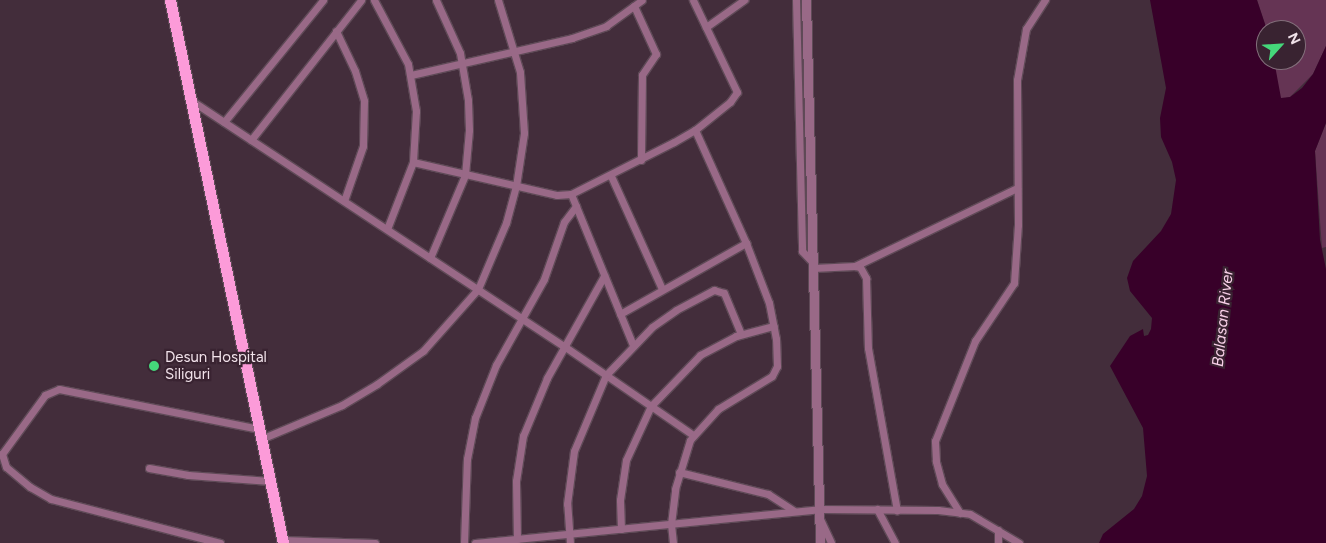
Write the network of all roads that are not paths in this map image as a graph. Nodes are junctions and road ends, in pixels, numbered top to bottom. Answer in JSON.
{"nodes":[{"id":1,"x":170,"y":0,"type":"edge"},
{"id":2,"x":323,"y":0,"type":"edge"},
{"id":3,"x":361,"y":0,"type":"edge"},
{"id":4,"x":374,"y":0,"type":"edge"},
{"id":5,"x":436,"y":0,"type":"edge"},
{"id":6,"x":498,"y":0,"type":"edge"},
{"id":7,"x":642,"y":0,"type":"edge"},
{"id":8,"x":693,"y":0,"type":"edge"},
{"id":9,"x":744,"y":0,"type":"edge"},
{"id":10,"x":796,"y":0,"type":"edge"},
{"id":11,"x":806,"y":0,"type":"edge"},
{"id":12,"x":1045,"y":0,"type":"edge"},
{"id":13,"x":634,"y":6,"type":"junction"},
{"id":14,"x":706,"y":27,"type":"junction"},
{"id":15,"x":336,"y":32,"type":"junction"},
{"id":16,"x":515,"y":52,"type":"junction"},
{"id":17,"x":462,"y":62,"type":"junction"},
{"id":18,"x":411,"y":74,"type":"junction"},
{"id":19,"x":191,"y":101,"type":"junction"},
{"id":20,"x":224,"y":122,"type":"junction"},
{"id":21,"x":695,"y":130,"type":"junction"},
{"id":22,"x":251,"y":140,"type":"junction"},
{"id":23,"x":642,"y":160,"type":"junction"},
{"id":24,"x":413,"y":162,"type":"junction"},
{"id":25,"x":465,"y":175,"type":"junction"},
{"id":26,"x":611,"y":176,"type":"junction"},
{"id":27,"x":516,"y":186,"type":"junction"},
{"id":28,"x":1017,"y":188,"type":"junction"},
{"id":29,"x":572,"y":194,"type":"junction"},
{"id":30,"x":344,"y":201,"type":"junction"},
{"id":31,"x":576,"y":206,"type":"junction"},
{"id":32,"x":388,"y":230,"type":"junction"},
{"id":33,"x":746,"y":243,"type":"junction"},
{"id":34,"x":430,"y":258,"type":"junction"},
{"id":35,"x":813,"y":266,"type":"junction"},
{"id":36,"x":855,"y":266,"type":"junction"},
{"id":37,"x":604,"y":276,"type":"junction"},
{"id":38,"x":478,"y":289,"type":"junction"},
{"id":39,"x":662,"y":289,"type":"junction"},
{"id":40,"x":620,"y":314,"type":"junction"},
{"id":41,"x":521,"y":318,"type":"junction"},
{"id":42,"x":774,"y":326,"type":"junction"},
{"id":43,"x":741,"y":334,"type":"junction"},
{"id":44,"x":633,"y":345,"type":"junction"},
{"id":45,"x":564,"y":346,"type":"junction"},
{"id":46,"x":606,"y":375,"type":"junction"},
{"id":47,"x":651,"y":406,"type":"junction"},
{"id":48,"x":260,"y":434,"type":"junction"},
{"id":49,"x":693,"y":435,"type":"junction"},
{"id":50,"x":149,"y":468,"type":"dead end"},
{"id":51,"x":679,"y":472,"type":"junction"},
{"id":52,"x":270,"y":481,"type":"junction"},
{"id":53,"x":877,"y":509,"type":"junction"},
{"id":54,"x":897,"y":510,"type":"junction"},
{"id":55,"x":794,"y":511,"type":"junction"},
{"id":56,"x":819,"y":513,"type":"junction"},
{"id":57,"x":960,"y":513,"type":"junction"},
{"id":58,"x":671,"y":524,"type":"junction"},
{"id":59,"x":621,"y":529,"type":"junction"},
{"id":60,"x":998,"y":530,"type":"junction"},
{"id":61,"x":569,"y":534,"type":"junction"},
{"id":62,"x":517,"y":539,"type":"junction"},
{"id":63,"x":283,"y":542,"type":"edge"},
{"id":64,"x":220,"y":543,"type":"edge"},
{"id":65,"x":375,"y":543,"type":"edge"},
{"id":66,"x":464,"y":543,"type":"edge"},
{"id":67,"x":475,"y":543,"type":"edge"},
{"id":68,"x":570,"y":543,"type":"edge"},
{"id":69,"x":673,"y":543,"type":"edge"},
{"id":70,"x":820,"y":543,"type":"edge"},
{"id":71,"x":831,"y":543,"type":"edge"},
{"id":72,"x":895,"y":543,"type":"edge"},
{"id":73,"x":998,"y":543,"type":"edge"},
{"id":74,"x":1019,"y":543,"type":"edge"}],
"edges":[{"from":1,"to":19,"type":"main road"},
{"from":2,"to":20,"type":"street"},
{"from":3,"to":15,"type":"street"},
{"from":4,"to":18,"type":"street"},
{"from":5,"to":17,"type":"street"},
{"from":6,"to":16,"type":"street"},
{"from":7,"to":13,"type":"street"},
{"from":8,"to":14,"type":"street"},
{"from":9,"to":14,"type":"street"},
{"from":10,"to":35,"type":"street"},
{"from":11,"to":35,"type":"street"},
{"from":12,"to":28,"type":"street"},
{"from":13,"to":16,"type":"street"},
{"from":13,"to":23,"type":"street"},
{"from":14,"to":21,"type":"street"},
{"from":15,"to":22,"type":"street"},
{"from":15,"to":30,"type":"street"},
{"from":16,"to":17,"type":"street"},
{"from":16,"to":27,"type":"street"},
{"from":17,"to":18,"type":"street"},
{"from":17,"to":25,"type":"street"},
{"from":18,"to":24,"type":"street"},
{"from":19,"to":20,"type":"street"},
{"from":19,"to":48,"type":"main road"},
{"from":20,"to":22,"type":"street"},
{"from":21,"to":23,"type":"street"},
{"from":21,"to":33,"type":"street"},
{"from":22,"to":30,"type":"street"},
{"from":23,"to":26,"type":"street"},
{"from":24,"to":25,"type":"street"},
{"from":24,"to":32,"type":"street"},
{"from":25,"to":27,"type":"street"},
{"from":25,"to":34,"type":"street"},
{"from":26,"to":29,"type":"street"},
{"from":26,"to":39,"type":"street"},
{"from":27,"to":29,"type":"street"},
{"from":27,"to":38,"type":"street"},
{"from":28,"to":36,"type":"street"},
{"from":28,"to":57,"type":"street"},
{"from":29,"to":31,"type":"street"},
{"from":30,"to":32,"type":"street"},
{"from":31,"to":37,"type":"street"},
{"from":31,"to":41,"type":"street"},
{"from":32,"to":34,"type":"street"},
{"from":33,"to":39,"type":"street"},
{"from":33,"to":42,"type":"street"},
{"from":34,"to":38,"type":"street"},
{"from":35,"to":36,"type":"street"},
{"from":35,"to":56,"type":"street"},
{"from":36,"to":54,"type":"street"},
{"from":37,"to":40,"type":"street"},
{"from":37,"to":45,"type":"street"},
{"from":38,"to":41,"type":"street"},
{"from":38,"to":48,"type":"street"},
{"from":39,"to":40,"type":"street"},
{"from":40,"to":44,"type":"street"},
{"from":41,"to":45,"type":"street"},
{"from":41,"to":66,"type":"street"},
{"from":42,"to":43,"type":"street"},
{"from":42,"to":49,"type":"street"},
{"from":43,"to":44,"type":"street"},
{"from":43,"to":47,"type":"street"},
{"from":44,"to":46,"type":"street"},
{"from":45,"to":46,"type":"street"},
{"from":45,"to":62,"type":"street"},
{"from":46,"to":47,"type":"street"},
{"from":46,"to":61,"type":"street"},
{"from":47,"to":49,"type":"street"},
{"from":47,"to":59,"type":"street"},
{"from":48,"to":52,"type":"main road"},
{"from":48,"to":64,"type":"street"},
{"from":49,"to":51,"type":"street"},
{"from":50,"to":52,"type":"street"},
{"from":51,"to":55,"type":"street"},
{"from":51,"to":58,"type":"street"},
{"from":52,"to":63,"type":"main road"},
{"from":53,"to":54,"type":"street"},
{"from":53,"to":56,"type":"street"},
{"from":53,"to":72,"type":"street"},
{"from":54,"to":57,"type":"street"},
{"from":55,"to":56,"type":"street"},
{"from":55,"to":58,"type":"street"},
{"from":56,"to":70,"type":"street"},
{"from":56,"to":71,"type":"street"},
{"from":57,"to":60,"type":"street"},
{"from":58,"to":59,"type":"street"},
{"from":58,"to":69,"type":"street"},
{"from":59,"to":61,"type":"street"},
{"from":60,"to":73,"type":"street"},
{"from":60,"to":74,"type":"street"},
{"from":61,"to":62,"type":"street"},
{"from":61,"to":68,"type":"street"},
{"from":62,"to":67,"type":"street"},
{"from":63,"to":65,"type":"street"}]}
